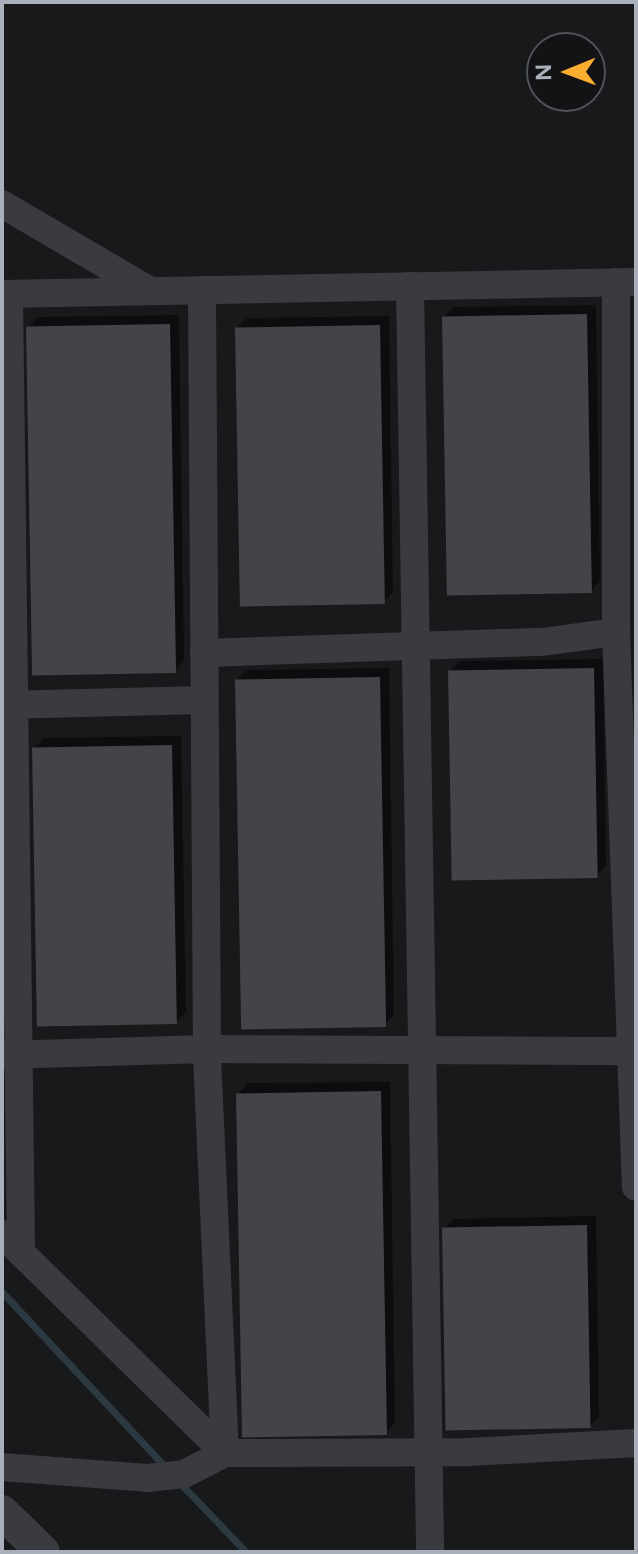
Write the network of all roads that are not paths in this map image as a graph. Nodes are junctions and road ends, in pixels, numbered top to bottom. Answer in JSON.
{"nodes":[{"id":1,"x":2,"y":204,"type":"edge"},
{"id":2,"x":626,"y":282,"type":"edge"},
{"id":3,"x":410,"y":286,"type":"junction"},
{"id":4,"x":202,"y":290,"type":"junction"},
{"id":5,"x":150,"y":291,"type":"junction"},
{"id":6,"x":6,"y":294,"type":"edge"},
{"id":7,"x":616,"y":639,"type":"junction"},
{"id":8,"x":414,"y":644,"type":"junction"},
{"id":9,"x":204,"y":653,"type":"junction"},
{"id":10,"x":636,"y":672,"type":"edge"},
{"id":11,"x":202,"y":700,"type":"junction"},
{"id":12,"x":8,"y":705,"type":"edge"},
{"id":13,"x":207,"y":1049,"type":"junction"},
{"id":14,"x":635,"y":1051,"type":"edge"},
{"id":15,"x":420,"y":1052,"type":"junction"},
{"id":16,"x":10,"y":1055,"type":"edge"},
{"id":17,"x":636,"y":1187,"type":"edge"},
{"id":18,"x":11,"y":1243,"type":"edge"},
{"id":19,"x":636,"y":1443,"type":"edge"},
{"id":20,"x":428,"y":1452,"type":"junction"},
{"id":21,"x":225,"y":1453,"type":"junction"},
{"id":22,"x":2,"y":1467,"type":"edge"},
{"id":23,"x":2,"y":1512,"type":"edge"},
{"id":24,"x":43,"y":1552,"type":"edge"},
{"id":25,"x":430,"y":1552,"type":"edge"}],
"edges":[{"from":1,"to":5,"type":"street"},
{"from":2,"to":3,"type":"street"},
{"from":2,"to":7,"type":"street"},
{"from":3,"to":4,"type":"street"},
{"from":3,"to":8,"type":"street"},
{"from":4,"to":5,"type":"street"},
{"from":4,"to":9,"type":"street"},
{"from":5,"to":6,"type":"street"},
{"from":6,"to":12,"type":"street"},
{"from":7,"to":8,"type":"street"},
{"from":7,"to":10,"type":"street"},
{"from":7,"to":14,"type":"street"},
{"from":8,"to":9,"type":"street"},
{"from":8,"to":15,"type":"street"},
{"from":9,"to":11,"type":"street"},
{"from":11,"to":12,"type":"street"},
{"from":11,"to":13,"type":"street"},
{"from":12,"to":16,"type":"street"},
{"from":13,"to":15,"type":"street"},
{"from":13,"to":16,"type":"street"},
{"from":13,"to":21,"type":"street"},
{"from":14,"to":15,"type":"street"},
{"from":14,"to":17,"type":"street"},
{"from":15,"to":20,"type":"street"},
{"from":16,"to":18,"type":"street"},
{"from":18,"to":21,"type":"street"},
{"from":19,"to":20,"type":"street"},
{"from":20,"to":21,"type":"street"},
{"from":20,"to":25,"type":"street"},
{"from":21,"to":22,"type":"street"},
{"from":23,"to":24,"type":"street"}]}
